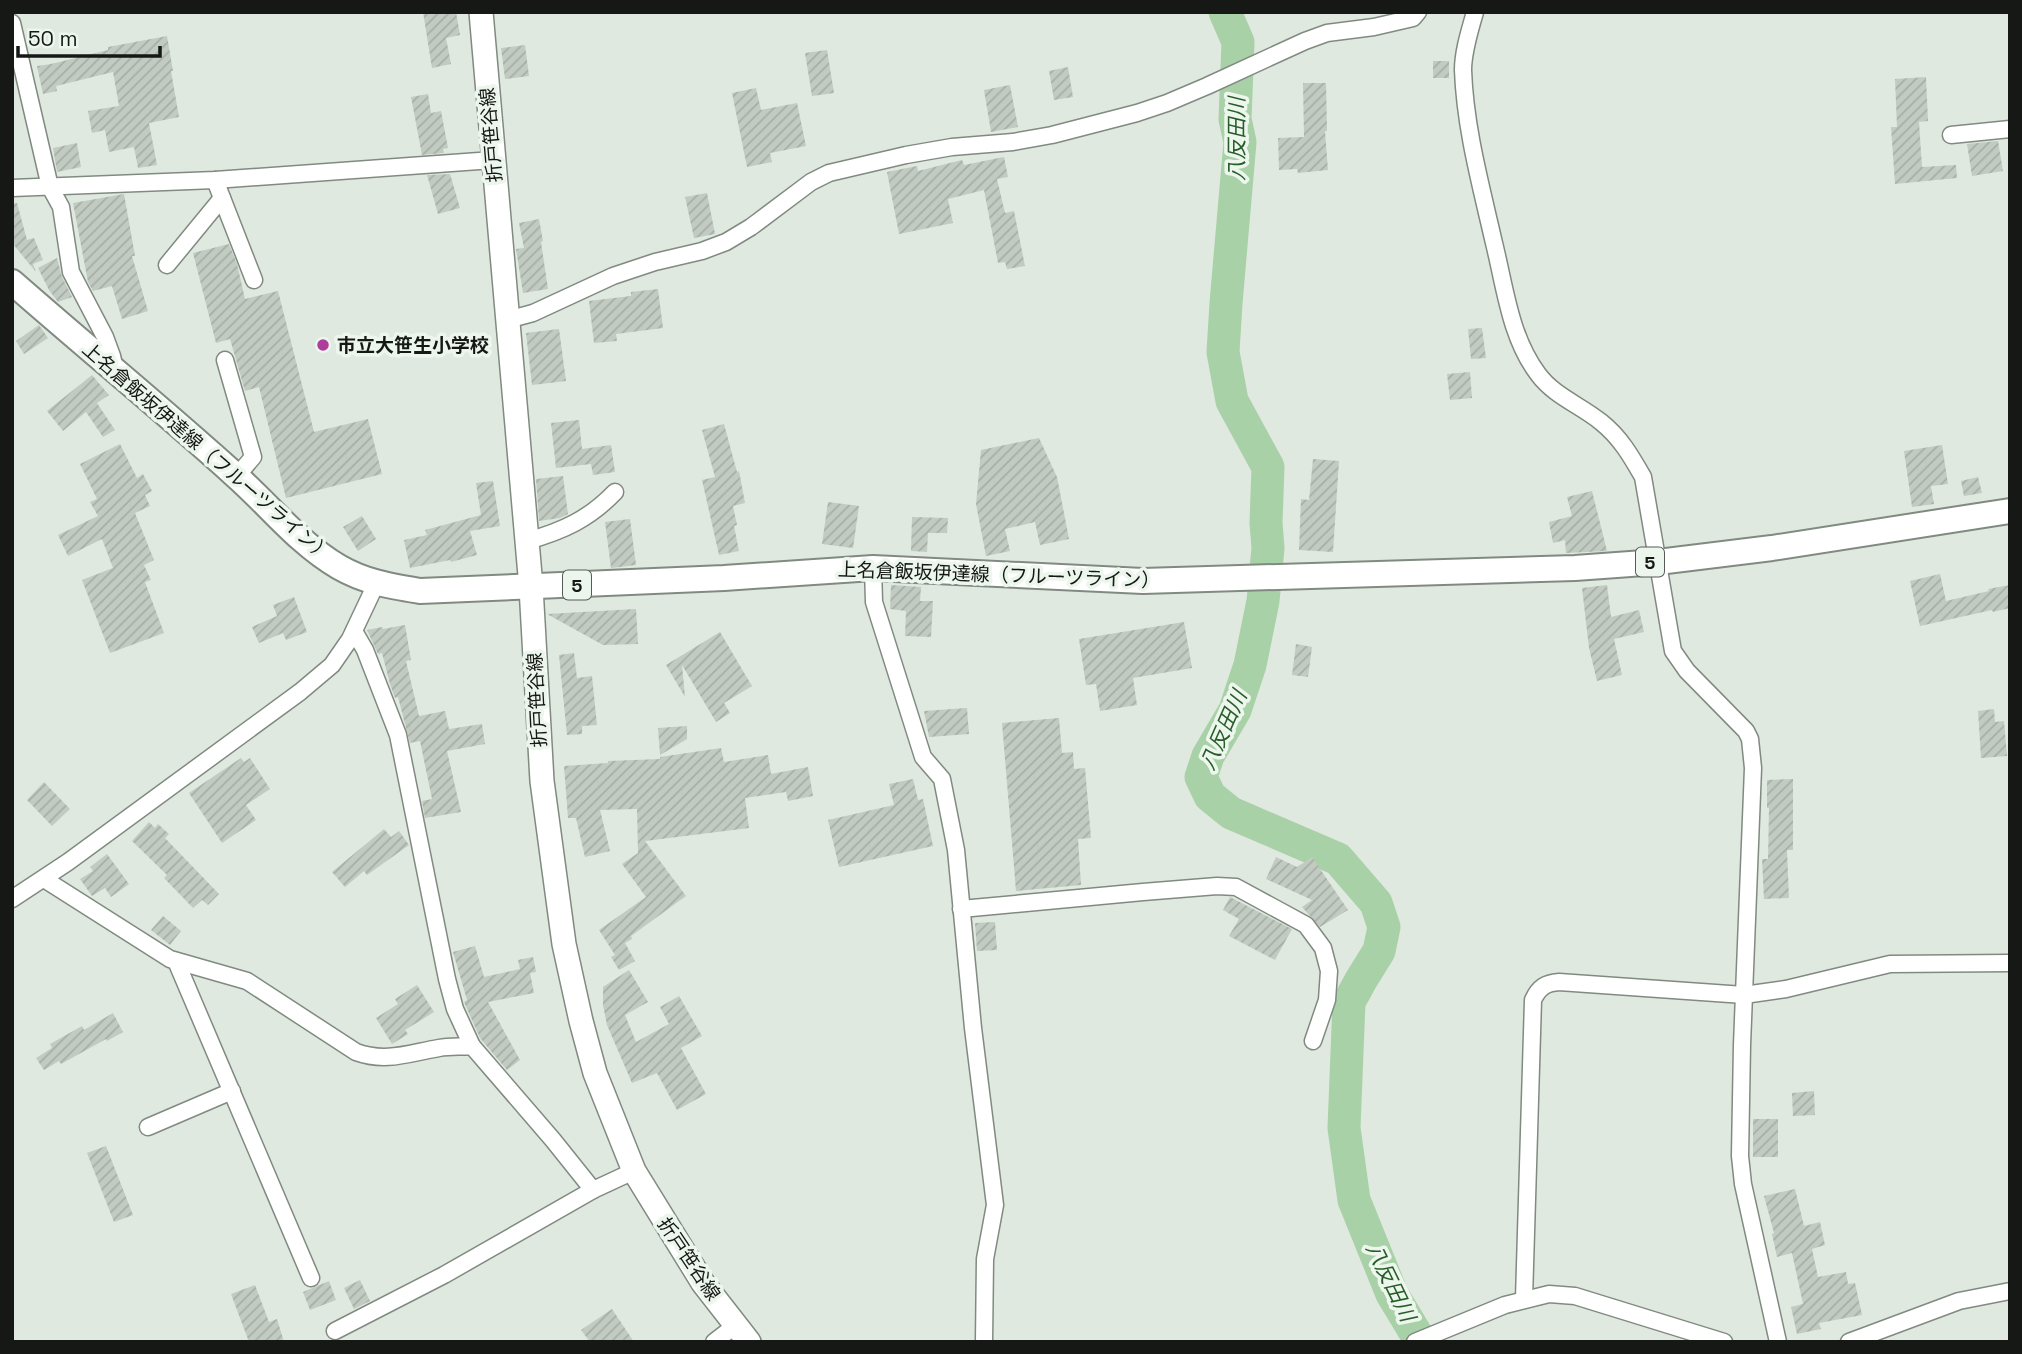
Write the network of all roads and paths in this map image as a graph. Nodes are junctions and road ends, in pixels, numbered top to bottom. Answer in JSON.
{"nodes":[{"id":1,"x":481,"y":12,"type":"edge"},
{"id":2,"x":1419,"y":12,"type":"edge"},
{"id":3,"x":1475,"y":12,"type":"edge"},
{"id":4,"x":12,"y":23,"type":"edge"},
{"id":5,"x":2010,"y":129,"type":"edge"},
{"id":6,"x":1951,"y":135,"type":"dead end"},
{"id":7,"x":493,"y":160,"type":"junction"},
{"id":8,"x":215,"y":180,"type":"junction"},
{"id":9,"x":50,"y":187,"type":"junction"},
{"id":10,"x":12,"y":188,"type":"edge"},
{"id":11,"x":222,"y":198,"type":"junction"},
{"id":12,"x":167,"y":265,"type":"dead end"},
{"id":13,"x":254,"y":280,"type":"dead end"},
{"id":14,"x":12,"y":282,"type":"edge"},
{"id":15,"x":507,"y":320,"type":"junction"},
{"id":16,"x":225,"y":360,"type":"dead end"},
{"id":17,"x":115,"y":372,"type":"junction"},
{"id":18,"x":237,"y":476,"type":"junction"},
{"id":19,"x":615,"y":492,"type":"dead end"},
{"id":20,"x":2010,"y":511,"type":"edge"},
{"id":21,"x":527,"y":541,"type":"junction"},
{"id":22,"x":1658,"y":562,"type":"junction"},
{"id":23,"x":873,"y":568,"type":"junction"},
{"id":24,"x":376,"y":584,"type":"junction"},
{"id":25,"x":531,"y":587,"type":"junction"},
{"id":26,"x":354,"y":631,"type":"junction"},
{"id":27,"x":44,"y":878,"type":"junction"},
{"id":28,"x":12,"y":899,"type":"edge"},
{"id":29,"x":961,"y":909,"type":"junction"},
{"id":30,"x":176,"y":961,"type":"junction"},
{"id":31,"x":2010,"y":963,"type":"edge"},
{"id":32,"x":1744,"y":995,"type":"junction"},
{"id":33,"x":1313,"y":1041,"type":"dead end"},
{"id":34,"x":472,"y":1046,"type":"junction"},
{"id":35,"x":232,"y":1091,"type":"junction"},
{"id":36,"x":148,"y":1128,"type":"dead end"},
{"id":37,"x":634,"y":1171,"type":"junction"},
{"id":38,"x":593,"y":1190,"type":"junction"},
{"id":39,"x":311,"y":1278,"type":"dead end"},
{"id":40,"x":2010,"y":1292,"type":"edge"},
{"id":41,"x":1524,"y":1299,"type":"junction"},
{"id":42,"x":335,"y":1331,"type":"dead end"},
{"id":43,"x":743,"y":1333,"type":"edge"},
{"id":44,"x":1422,"y":1339,"type":"edge"},
{"id":45,"x":715,"y":1342,"type":"edge"},
{"id":46,"x":984,"y":1342,"type":"edge"},
{"id":47,"x":1724,"y":1342,"type":"edge"},
{"id":48,"x":1777,"y":1342,"type":"edge"},
{"id":49,"x":1849,"y":1342,"type":"edge"}],
"edges":[{"from":1,"to":7,"type":"main road","name":"折戸笹谷線"},
{"from":2,"to":15,"type":"street"},
{"from":3,"to":22,"type":"street"},
{"from":4,"to":9,"type":"street"},
{"from":5,"to":6,"type":"street"},
{"from":7,"to":8,"type":"street"},
{"from":7,"to":15,"type":"main road","name":"折戸笹谷線"},
{"from":8,"to":9,"type":"street"},
{"from":8,"to":11,"type":"street"},
{"from":9,"to":10,"type":"street"},
{"from":9,"to":17,"type":"street"},
{"from":11,"to":12,"type":"street"},
{"from":11,"to":13,"type":"street"},
{"from":14,"to":17,"type":"main road","name":"上名倉飯坂伊達線（フルーツライン）","number":"5"},
{"from":15,"to":21,"type":"main road","name":"折戸笹谷線"},
{"from":16,"to":18,"type":"street"},
{"from":17,"to":18,"type":"main road","name":"上名倉飯坂伊達線（フルーツライン）","number":"5"},
{"from":18,"to":24,"type":"main road","name":"上名倉飯坂伊達線（フルーツライン）","number":"5"},
{"from":19,"to":21,"type":"street"},
{"from":20,"to":22,"type":"main road","name":"上名倉飯坂伊達線（フルーツライン）","number":"5"},
{"from":21,"to":25,"type":"main road","name":"折戸笹谷線"},
{"from":22,"to":23,"type":"main road","name":"上名倉飯坂伊達線（フルーツライン）","number":"5"},
{"from":22,"to":32,"type":"street"},
{"from":23,"to":25,"type":"main road","name":"上名倉飯坂伊達線（フルーツライン）","number":"5"},
{"from":23,"to":29,"type":"street"},
{"from":24,"to":25,"type":"main road","name":"上名倉飯坂伊達線（フルーツライン）","number":"5"},
{"from":24,"to":26,"type":"street"},
{"from":25,"to":37,"type":"main road","name":"折戸笹谷線"},
{"from":26,"to":27,"type":"street"},
{"from":26,"to":34,"type":"street"},
{"from":27,"to":28,"type":"street"},
{"from":27,"to":30,"type":"street"},
{"from":29,"to":33,"type":"street"},
{"from":29,"to":46,"type":"street"},
{"from":30,"to":34,"type":"street"},
{"from":30,"to":35,"type":"street"},
{"from":31,"to":32,"type":"street"},
{"from":32,"to":41,"type":"street"},
{"from":32,"to":48,"type":"street"},
{"from":34,"to":38,"type":"street"},
{"from":35,"to":36,"type":"street"},
{"from":35,"to":39,"type":"street"},
{"from":37,"to":38,"type":"street"},
{"from":37,"to":43,"type":"main road","name":"折戸笹谷線"},
{"from":38,"to":42,"type":"street"},
{"from":40,"to":49,"type":"street"},
{"from":41,"to":44,"type":"street"},
{"from":41,"to":47,"type":"street"},
{"from":43,"to":45,"type":"street"}]}
